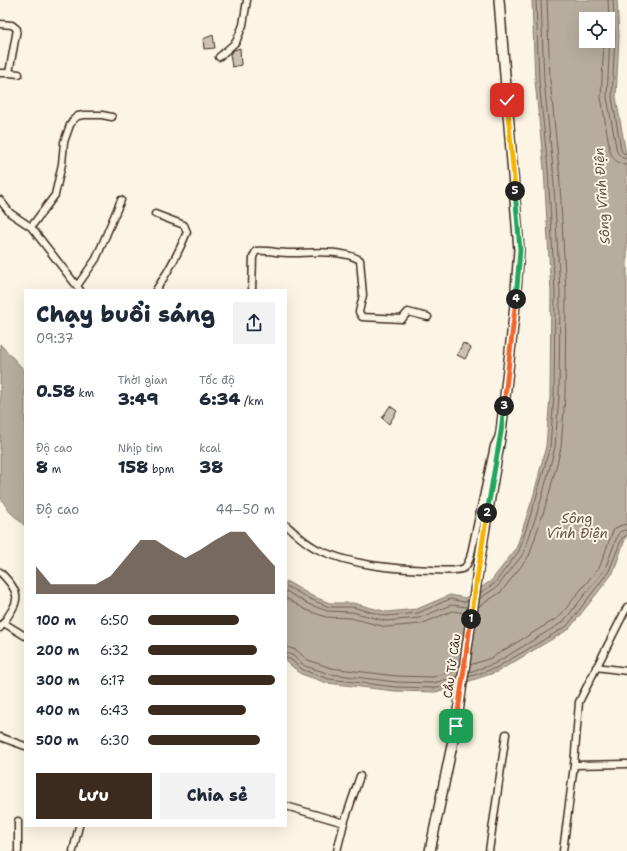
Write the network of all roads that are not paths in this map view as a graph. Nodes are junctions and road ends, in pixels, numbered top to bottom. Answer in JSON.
{"nodes":[{"id":1,"x":247,"y":0,"type":"edge"},
{"id":2,"x":499,"y":0,"type":"edge"},
{"id":3,"x":0,"y":24,"type":"edge"},
{"id":4,"x":219,"y":57,"type":"dead end"},
{"id":5,"x":0,"y":73,"type":"edge"},
{"id":6,"x":9,"y":73,"type":"junction"},
{"id":7,"x":19,"y":74,"type":"dead end"},
{"id":8,"x":112,"y":117,"type":"dead end"},
{"id":9,"x":0,"y":200,"type":"edge"},
{"id":10,"x":121,"y":200,"type":"dead end"},
{"id":11,"x":155,"y":214,"type":"dead end"},
{"id":12,"x":31,"y":227,"type":"junction"},
{"id":13,"x":79,"y":288,"type":"edge"},
{"id":14,"x":157,"y":289,"type":"edge"},
{"id":15,"x":252,"y":289,"type":"edge"},
{"id":16,"x":428,"y":317,"type":"dead end"},
{"id":17,"x":501,"y":432,"type":"junction"},
{"id":18,"x":287,"y":526,"type":"edge"},
{"id":19,"x":0,"y":572,"type":"edge"},
{"id":20,"x":627,"y":607,"type":"edge"},
{"id":21,"x":2,"y":626,"type":"edge"},
{"id":22,"x":24,"y":636,"type":"edge"},
{"id":23,"x":596,"y":667,"type":"junction"},
{"id":24,"x":627,"y":671,"type":"edge"},
{"id":25,"x":506,"y":734,"type":"dead end"},
{"id":26,"x":0,"y":737,"type":"edge"},
{"id":27,"x":24,"y":746,"type":"edge"},
{"id":28,"x":627,"y":764,"type":"edge"},
{"id":29,"x":574,"y":765,"type":"junction"},
{"id":30,"x":360,"y":776,"type":"dead end"},
{"id":31,"x":287,"y":806,"type":"edge"},
{"id":32,"x":18,"y":821,"type":"dead end"},
{"id":33,"x":344,"y":823,"type":"junction"},
{"id":34,"x":79,"y":827,"type":"edge"},
{"id":35,"x":18,"y":851,"type":"edge"},
{"id":36,"x":73,"y":851,"type":"edge"},
{"id":37,"x":337,"y":851,"type":"edge"},
{"id":38,"x":430,"y":851,"type":"edge"},
{"id":39,"x":489,"y":851,"type":"edge"},
{"id":40,"x":563,"y":851,"type":"edge"}],
"edges":[{"from":1,"to":4,"type":"street"},
{"from":2,"to":17,"type":"main road","name":"Cầu Tứ Câu"},
{"from":3,"to":6,"type":"street"},
{"from":5,"to":6,"type":"street"},
{"from":6,"to":7,"type":"street"},
{"from":8,"to":12,"type":"street"},
{"from":9,"to":12,"type":"street"},
{"from":10,"to":13,"type":"street"},
{"from":11,"to":14,"type":"street"},
{"from":12,"to":13,"type":"street"},
{"from":15,"to":16,"type":"street"},
{"from":17,"to":18,"type":"street"},
{"from":17,"to":38,"type":"main road","name":"Cầu Tứ Câu"},
{"from":19,"to":21,"type":"street"},
{"from":20,"to":23,"type":"street"},
{"from":21,"to":22,"type":"street"},
{"from":23,"to":24,"type":"street"},
{"from":23,"to":29,"type":"street"},
{"from":25,"to":39,"type":"street"},
{"from":26,"to":27,"type":"street"},
{"from":28,"to":29,"type":"street"},
{"from":29,"to":40,"type":"street"},
{"from":30,"to":33,"type":"street"},
{"from":31,"to":33,"type":"street"},
{"from":32,"to":35,"type":"street"},
{"from":33,"to":37,"type":"street"},
{"from":34,"to":36,"type":"street"}]}
